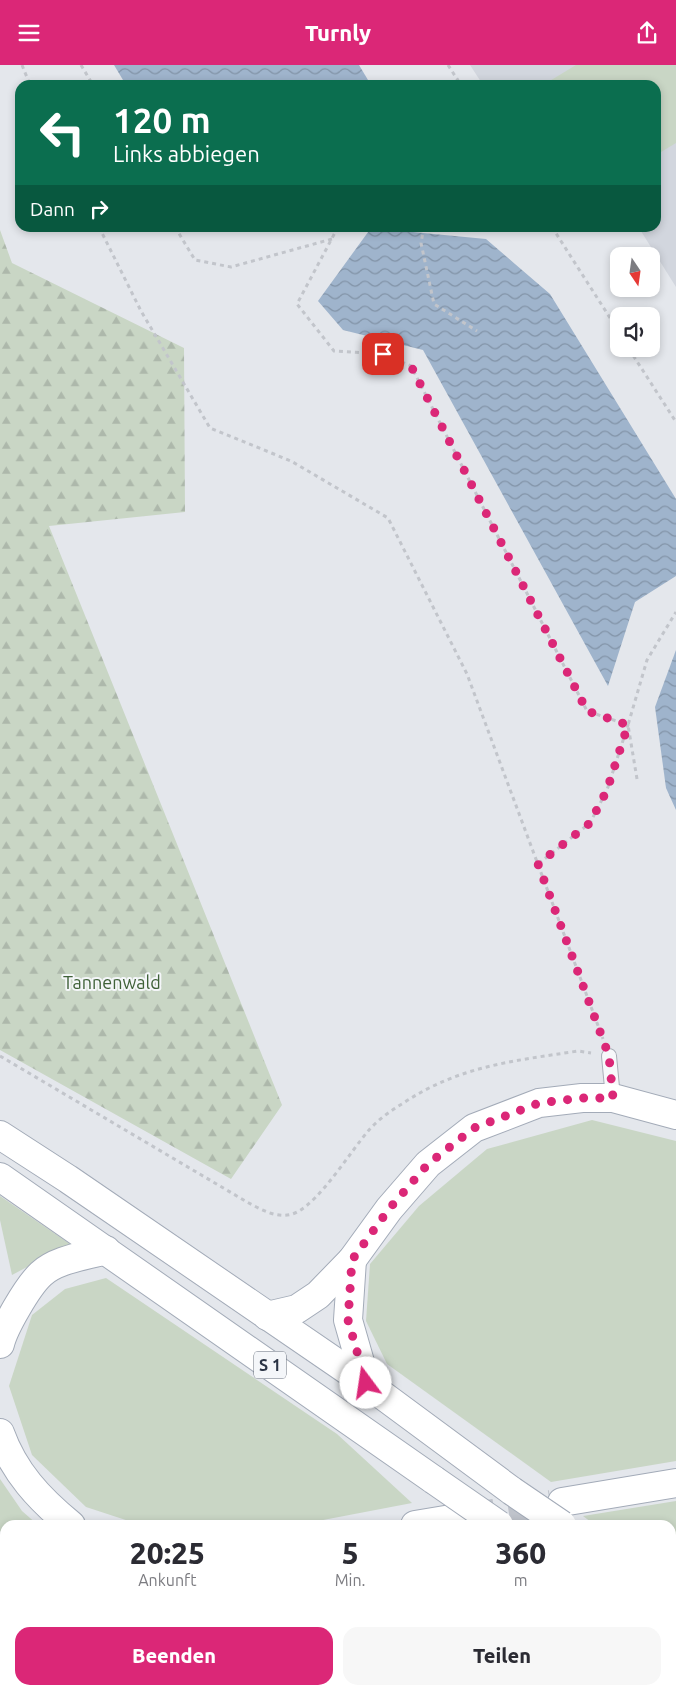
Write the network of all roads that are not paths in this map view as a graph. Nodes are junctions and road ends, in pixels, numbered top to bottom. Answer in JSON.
{"nodes":[{"id":1,"x":609,"y":1056,"type":"road end"},
{"id":2,"x":613,"y":1098,"type":"junction"},
{"id":3,"x":676,"y":1115,"type":"edge"},
{"id":4,"x":0,"y":1135,"type":"edge"},
{"id":5,"x":0,"y":1177,"type":"edge"},
{"id":6,"x":106,"y":1250,"type":"junction"},
{"id":7,"x":352,"y":1260,"type":"junction"},
{"id":8,"x":267,"y":1316,"type":"junction"},
{"id":9,"x":0,"y":1344,"type":"edge"},
{"id":10,"x":366,"y":1383,"type":"junction"},
{"id":11,"x":0,"y":1433,"type":"edge"},
{"id":12,"x":676,"y":1483,"type":"edge"},
{"id":13,"x":562,"y":1513,"type":"edge"},
{"id":14,"x":457,"y":1518,"type":"tunnel mouth"},
{"id":15,"x":65,"y":1520,"type":"edge"},
{"id":16,"x":445,"y":1520,"type":"edge"},
{"id":17,"x":492,"y":1520,"type":"tunnel mouth"}],
"edges":[{"from":1,"to":2,"type":"lane"},
{"from":2,"to":3,"type":"main road"},
{"from":2,"to":7,"type":"main road"},
{"from":4,"to":8,"type":"main road","number":"S 1"},
{"from":5,"to":6,"type":"main road","number":"S 1"},
{"from":6,"to":9,"type":"main road"},
{"from":6,"to":17,"type":"main road","number":"S 1","bridge":true},
{"from":7,"to":8,"type":"main road"},
{"from":7,"to":10,"type":"main road"},
{"from":8,"to":10,"type":"main road","number":"S 1"},
{"from":10,"to":13,"type":"main road","number":"S 1","bridge":true},
{"from":11,"to":15,"type":"main road"},
{"from":12,"to":13,"type":"main road"},
{"from":14,"to":16,"type":"main road"}]}
